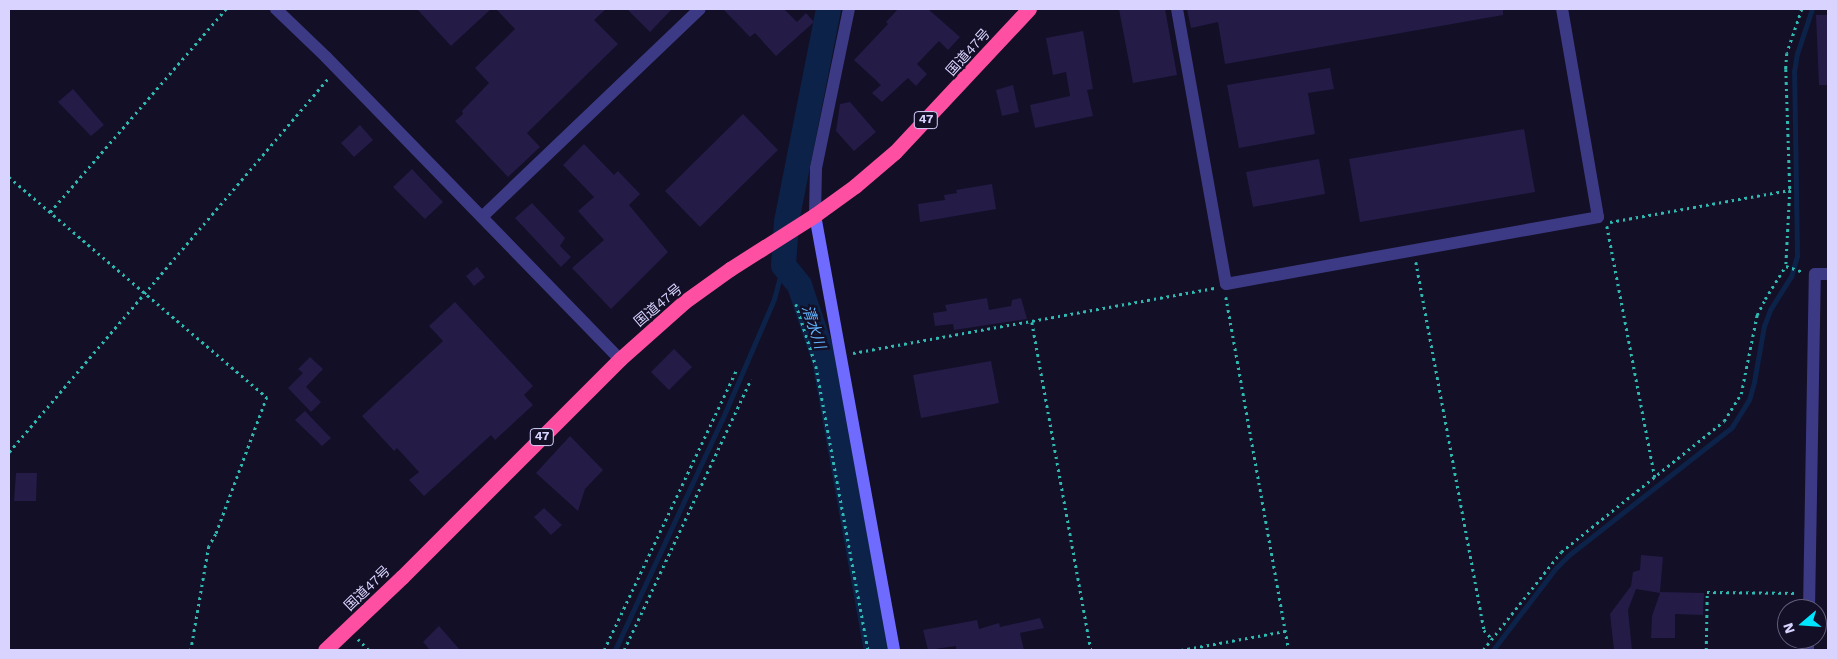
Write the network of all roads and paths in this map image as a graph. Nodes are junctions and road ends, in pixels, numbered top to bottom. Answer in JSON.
{"nodes":[{"id":1,"x":226,"y":9,"type":"edge"},
{"id":2,"x":276,"y":9,"type":"edge"},
{"id":3,"x":700,"y":9,"type":"edge"},
{"id":4,"x":849,"y":9,"type":"edge"},
{"id":5,"x":1029,"y":9,"type":"edge"},
{"id":6,"x":1177,"y":9,"type":"edge"},
{"id":7,"x":1562,"y":9,"type":"edge"},
{"id":8,"x":1802,"y":9,"type":"edge"},
{"id":9,"x":337,"y":67,"type":"junction"},
{"id":10,"x":9,"y":177,"type":"edge"},
{"id":11,"x":1790,"y":190,"type":"junction"},
{"id":12,"x":50,"y":212,"type":"junction"},
{"id":13,"x":482,"y":217,"type":"junction"},
{"id":14,"x":812,"y":217,"type":"junction"},
{"id":15,"x":1414,"y":250,"type":"junction"},
{"id":16,"x":1786,"y":266,"type":"junction"},
{"id":17,"x":1799,"y":272,"type":"dead end"},
{"id":18,"x":1828,"y":274,"type":"edge"},
{"id":19,"x":1225,"y":285,"type":"junction"},
{"id":20,"x":144,"y":293,"type":"junction"},
{"id":21,"x":796,"y":304,"type":"dead end"},
{"id":22,"x":1032,"y":321,"type":"junction"},
{"id":23,"x":841,"y":355,"type":"junction"},
{"id":24,"x":620,"y":359,"type":"junction"},
{"id":25,"x":737,"y":369,"type":"dead end"},
{"id":26,"x":751,"y":379,"type":"dead end"},
{"id":27,"x":9,"y":452,"type":"edge"},
{"id":28,"x":1655,"y":477,"type":"junction"},
{"id":29,"x":1809,"y":594,"type":"junction"},
{"id":30,"x":1809,"y":599,"type":"edge"},
{"id":31,"x":1286,"y":631,"type":"junction"},
{"id":32,"x":1492,"y":639,"type":"junction"},
{"id":33,"x":191,"y":650,"type":"edge"},
{"id":34,"x":325,"y":650,"type":"edge"},
{"id":35,"x":604,"y":650,"type":"edge"},
{"id":36,"x":624,"y":650,"type":"edge"},
{"id":37,"x":868,"y":650,"type":"edge"},
{"id":38,"x":894,"y":650,"type":"edge"},
{"id":39,"x":1091,"y":650,"type":"edge"},
{"id":40,"x":1181,"y":650,"type":"edge"},
{"id":41,"x":1289,"y":650,"type":"edge"},
{"id":42,"x":1483,"y":650,"type":"edge"},
{"id":43,"x":1706,"y":650,"type":"edge"}],
"edges":[{"from":1,"to":12,"type":"path"},
{"from":2,"to":9,"type":"street"},
{"from":3,"to":13,"type":"street"},
{"from":4,"to":14,"type":"street"},
{"from":5,"to":14,"type":"highway","name":"国道47号","number":"47"},
{"from":6,"to":19,"type":"street"},
{"from":7,"to":15,"type":"street"},
{"from":8,"to":11,"type":"path"},
{"from":9,"to":13,"type":"street"},
{"from":9,"to":20,"type":"path"},
{"from":10,"to":12,"type":"path"},
{"from":11,"to":16,"type":"path"},
{"from":11,"to":28,"type":"path"},
{"from":12,"to":20,"type":"path"},
{"from":13,"to":24,"type":"street"},
{"from":14,"to":23,"type":"street"},
{"from":14,"to":24,"type":"highway","name":"国道47号","number":"47"},
{"from":15,"to":19,"type":"street"},
{"from":15,"to":32,"type":"path"},
{"from":16,"to":17,"type":"path"},
{"from":16,"to":28,"type":"path"},
{"from":18,"to":29,"type":"street"},
{"from":19,"to":22,"type":"path"},
{"from":19,"to":31,"type":"path"},
{"from":20,"to":27,"type":"path"},
{"from":20,"to":33,"type":"path"},
{"from":21,"to":37,"type":"path"},
{"from":22,"to":23,"type":"path"},
{"from":22,"to":39,"type":"path"},
{"from":23,"to":38,"type":"street"},
{"from":24,"to":34,"type":"highway","name":"国道47号","number":"47"},
{"from":25,"to":35,"type":"path"},
{"from":26,"to":36,"type":"path"},
{"from":28,"to":32,"type":"path"},
{"from":29,"to":30,"type":"street"},
{"from":29,"to":43,"type":"path"},
{"from":31,"to":40,"type":"path"},
{"from":31,"to":41,"type":"path"},
{"from":32,"to":42,"type":"path"}]}
